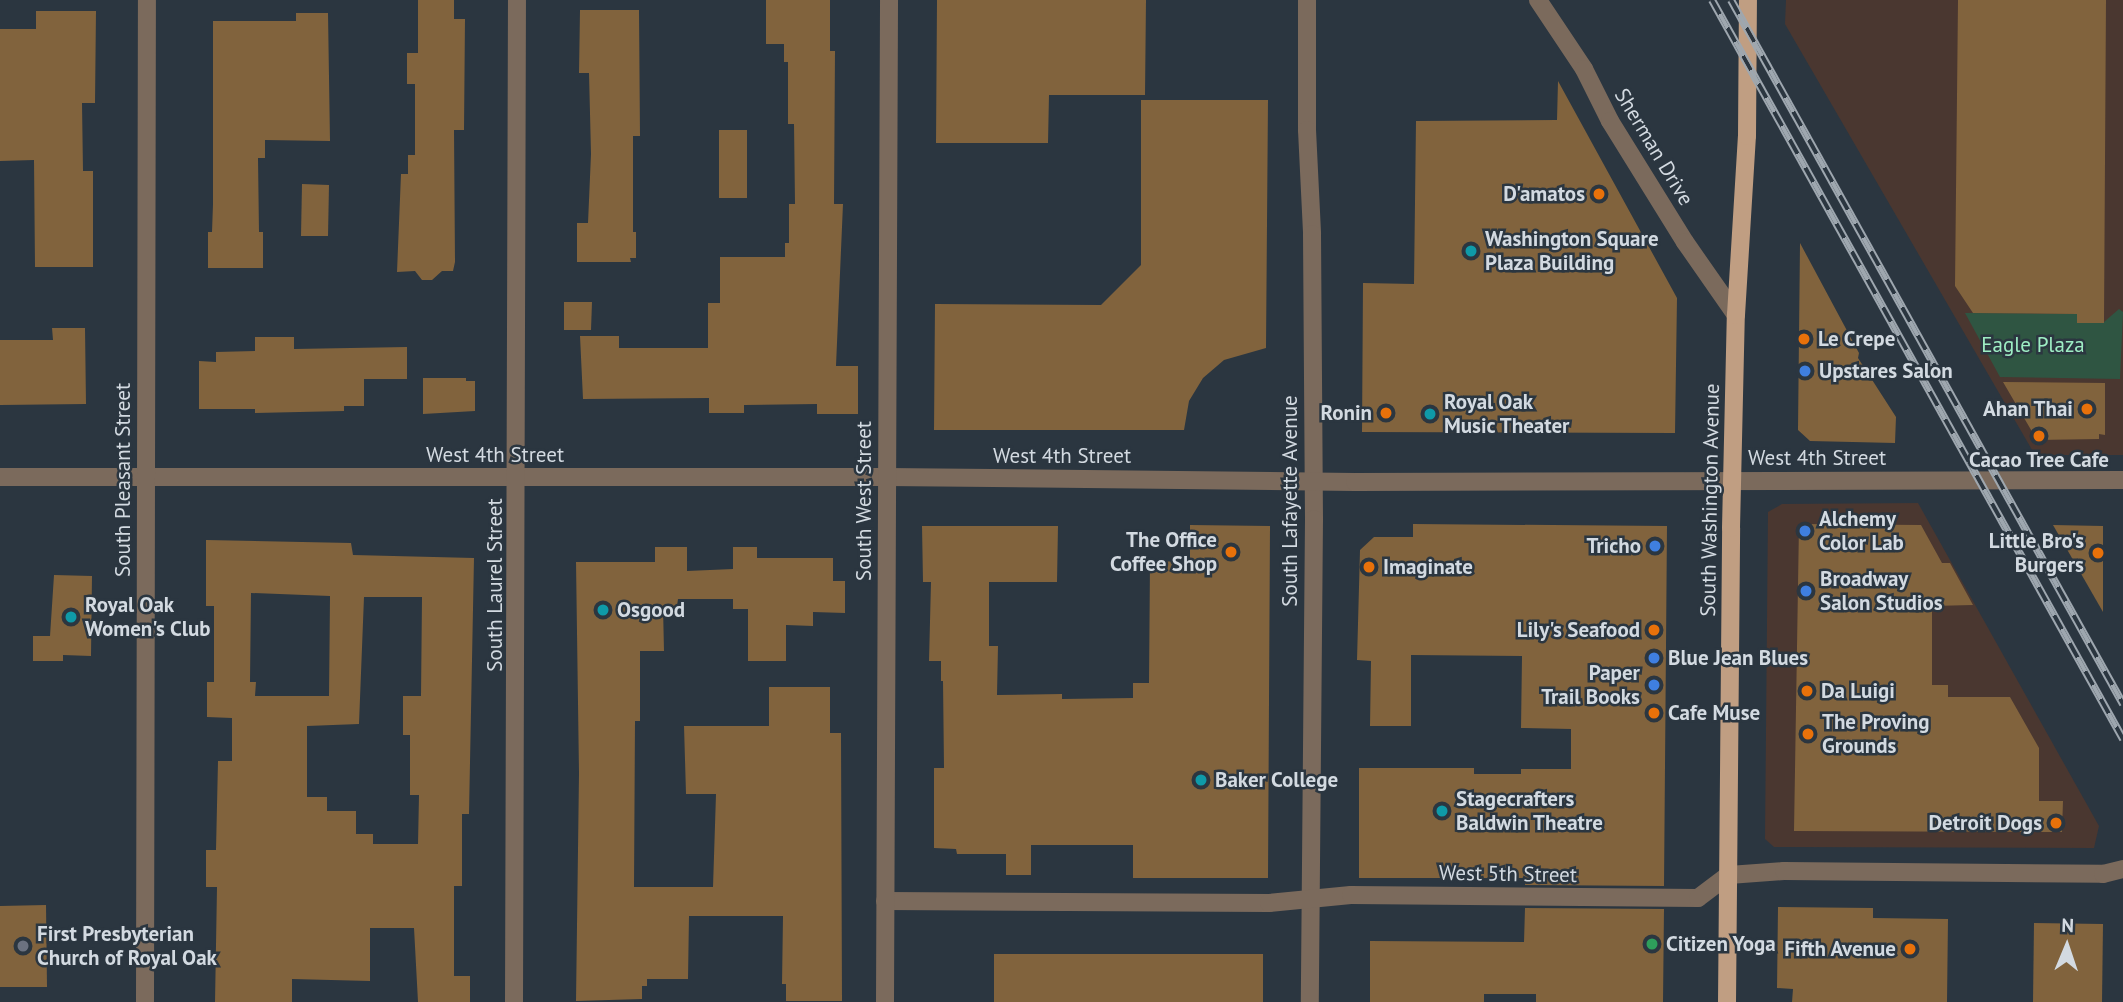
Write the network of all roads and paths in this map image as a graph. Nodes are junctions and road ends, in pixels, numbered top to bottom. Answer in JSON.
{"nodes":[{"id":1,"x":147,"y":0,"type":"edge"},
{"id":2,"x":517,"y":0,"type":"edge"},
{"id":3,"x":889,"y":0,"type":"edge"},
{"id":4,"x":1307,"y":0,"type":"edge"},
{"id":5,"x":1538,"y":0,"type":"edge"},
{"id":6,"x":1748,"y":0,"type":"edge"},
{"id":7,"x":1736,"y":314,"type":"junction"},
{"id":8,"x":0,"y":477,"type":"edge"},
{"id":9,"x":146,"y":477,"type":"junction"},
{"id":10,"x":518,"y":477,"type":"junction"},
{"id":11,"x":887,"y":477,"type":"junction"},
{"id":12,"x":2123,"y":480,"type":"edge"},
{"id":13,"x":1313,"y":481,"type":"junction"},
{"id":14,"x":1732,"y":481,"type":"junction"},
{"id":15,"x":2123,"y":869,"type":"edge"},
{"id":16,"x":1729,"y":875,"type":"junction"},
{"id":17,"x":885,"y":901,"type":"junction"},
{"id":18,"x":1311,"y":901,"type":"junction"},
{"id":19,"x":145,"y":1002,"type":"edge"},
{"id":20,"x":514,"y":1002,"type":"edge"},
{"id":21,"x":885,"y":1002,"type":"edge"},
{"id":22,"x":1310,"y":1002,"type":"edge"},
{"id":23,"x":1727,"y":1002,"type":"edge"}],
"edges":[{"from":1,"to":9,"type":"street","name":"South Pleasant Street"},
{"from":2,"to":10,"type":"street","name":"South Laurel Street"},
{"from":3,"to":11,"type":"street","name":"South West Street"},
{"from":4,"to":13,"type":"street","name":"South Lafayette Avenue"},
{"from":5,"to":7,"type":"street","name":"Sherman Drive"},
{"from":6,"to":7,"type":"main road","name":"South Washington Avenue"},
{"from":7,"to":14,"type":"main road","name":"South Washington Avenue"},
{"from":8,"to":9,"type":"street","name":"West 4th Street"},
{"from":9,"to":10,"type":"street","name":"West 4th Street"},
{"from":9,"to":19,"type":"street","name":"South Pleasant Street"},
{"from":10,"to":11,"type":"street","name":"West 4th Street"},
{"from":10,"to":20,"type":"street","name":"South Laurel Street"},
{"from":11,"to":13,"type":"street","name":"West 4th Street"},
{"from":11,"to":17,"type":"street","name":"South West Street"},
{"from":12,"to":14,"type":"street","name":"West 4th Street"},
{"from":13,"to":14,"type":"street","name":"West 4th Street"},
{"from":13,"to":18,"type":"street","name":"South Lafayette Avenue"},
{"from":14,"to":16,"type":"main road","name":"South Washington Avenue"},
{"from":15,"to":16,"type":"street"},
{"from":16,"to":18,"type":"street","name":"West 5th Street"},
{"from":16,"to":23,"type":"main road","name":"South Washington Avenue"},
{"from":17,"to":18,"type":"street","name":"West 5th Street"},
{"from":17,"to":21,"type":"street","name":"South West Street"},
{"from":18,"to":22,"type":"street","name":"South Lafayette Avenue"}]}
